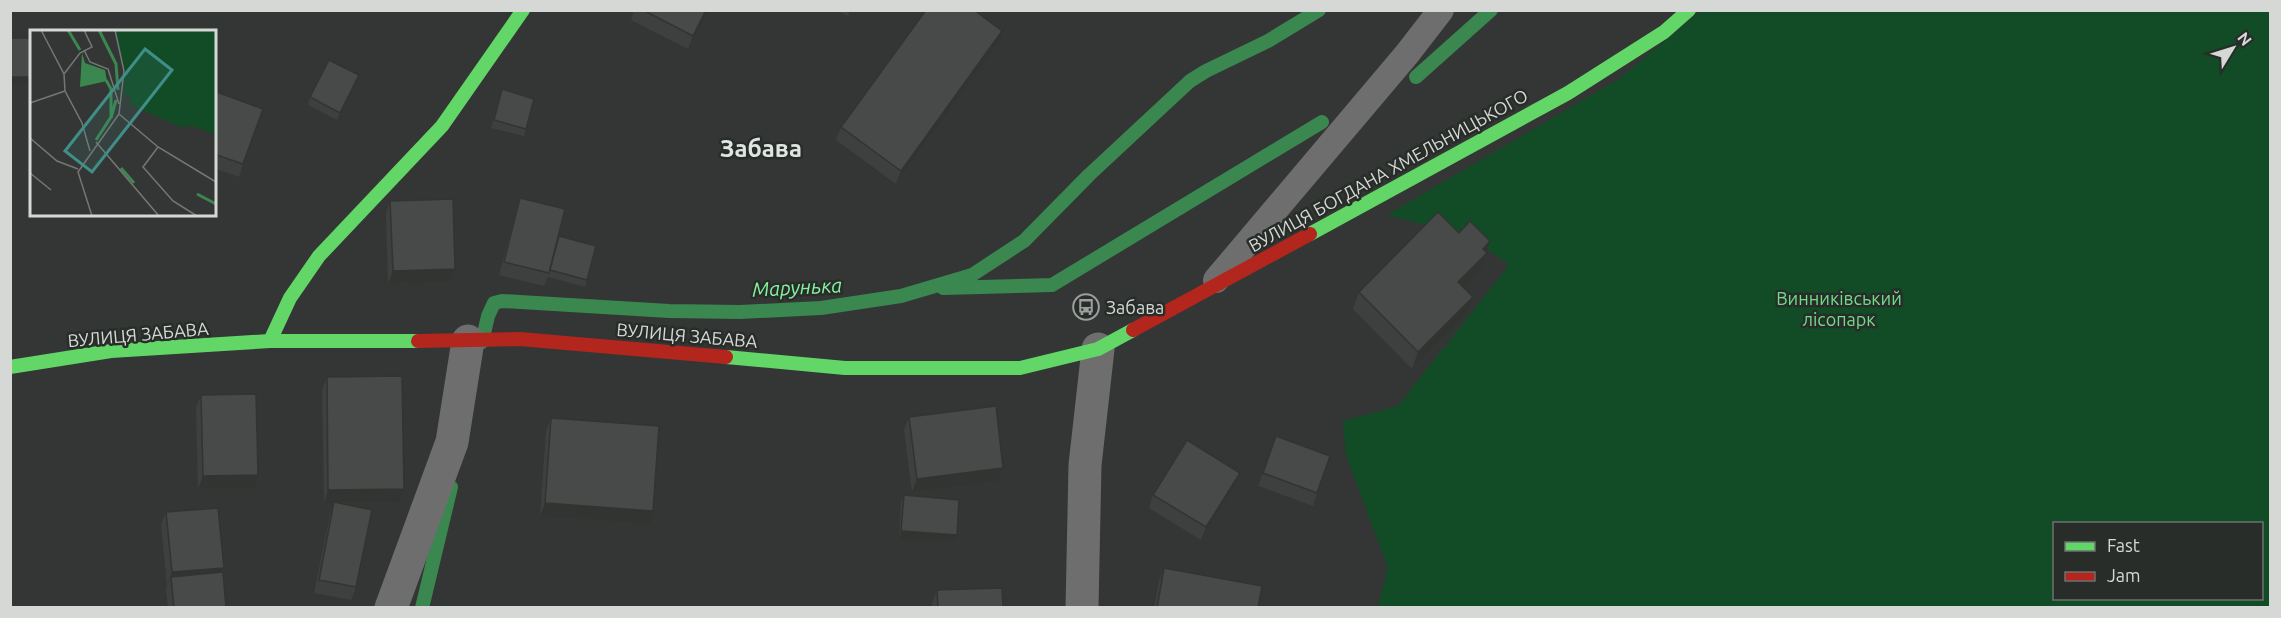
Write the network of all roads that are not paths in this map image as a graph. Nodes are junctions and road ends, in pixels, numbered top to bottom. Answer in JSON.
{"nodes":[{"id":1,"x":523,"y":10,"type":"edge"},
{"id":2,"x":1441,"y":10,"type":"edge"},
{"id":3,"x":1689,"y":10,"type":"edge"},
{"id":4,"x":1208,"y":289,"type":"junction"},
{"id":5,"x":270,"y":341,"type":"junction"},
{"id":6,"x":472,"y":341,"type":"junction"},
{"id":7,"x":1098,"y":349,"type":"junction"},
{"id":8,"x":10,"y":367,"type":"edge"},
{"id":9,"x":391,"y":608,"type":"edge"},
{"id":10,"x":1082,"y":608,"type":"edge"}],
"edges":[{"from":1,"to":5,"type":"street"},
{"from":2,"to":4,"type":"lane"},
{"from":3,"to":4,"type":"street","name":"ВУЛИЦЯ БОГДАНА ХМЕЛЬНИЦЬКОГО"},
{"from":4,"to":7,"type":"street","name":"ВУЛИЦЯ БОГДАНА ХМЕЛЬНИЦЬКОГО"},
{"from":5,"to":6,"type":"street","name":"ВУЛИЦЯ ЗАБАВА"},
{"from":5,"to":8,"type":"street","name":"ВУЛИЦЯ ЗАБАВА"},
{"from":6,"to":7,"type":"street","name":"ВУЛИЦЯ ЗАБАВА"},
{"from":6,"to":9,"type":"street"},
{"from":7,"to":10,"type":"street"}]}
